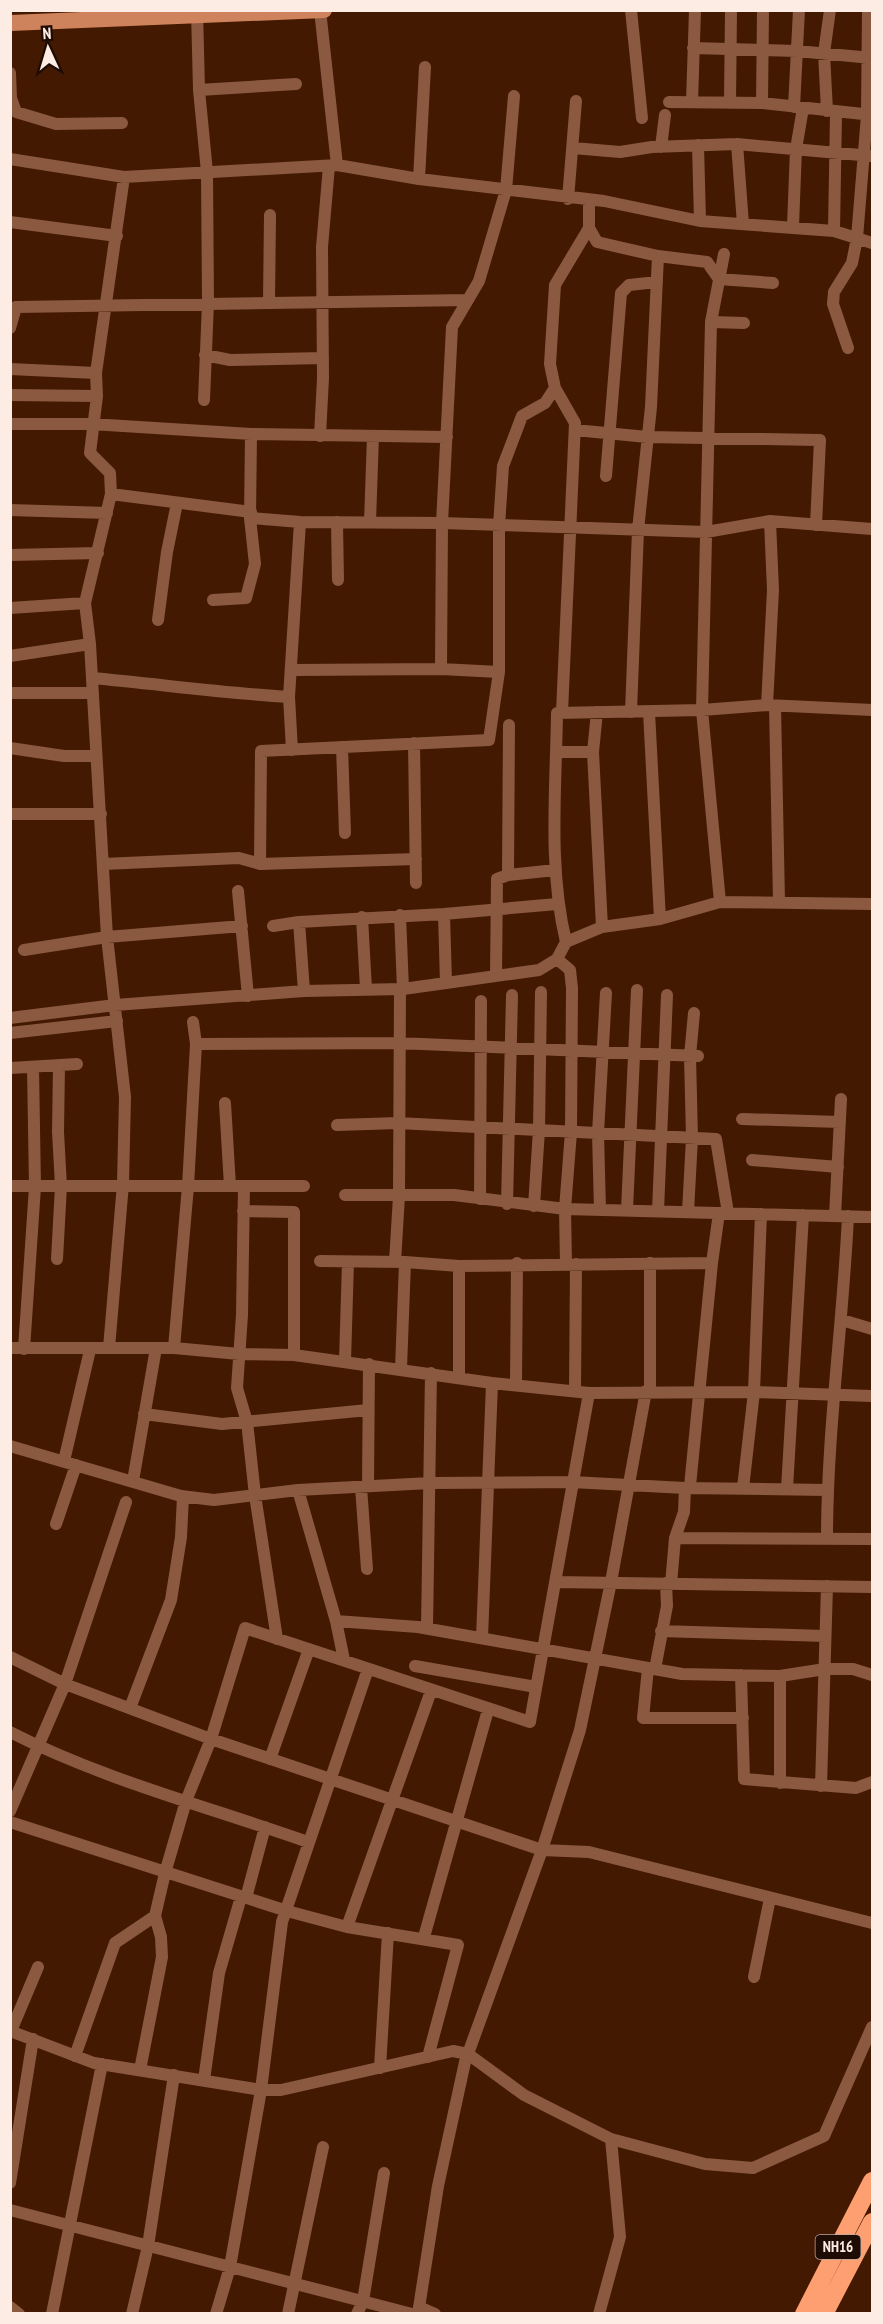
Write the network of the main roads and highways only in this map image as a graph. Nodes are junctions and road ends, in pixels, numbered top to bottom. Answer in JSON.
{"nodes":[{"id":1,"x":321,"y":11,"type":"edge"},
{"id":2,"x":197,"y":14,"type":"edge"},
{"id":3,"x":10,"y":23,"type":"edge"},
{"id":4,"x":873,"y":2181,"type":"edge"},
{"id":5,"x":873,"y":2222,"type":"edge"},
{"id":6,"x":804,"y":2313,"type":"edge"},
{"id":7,"x":824,"y":2313,"type":"edge"}],
"edges":[{"from":1,"to":2,"type":"main road"},
{"from":2,"to":3,"type":"main road"},
{"from":4,"to":6,"type":"highway","number":"NH16"},
{"from":5,"to":7,"type":"highway","number":"NH16"}]}
